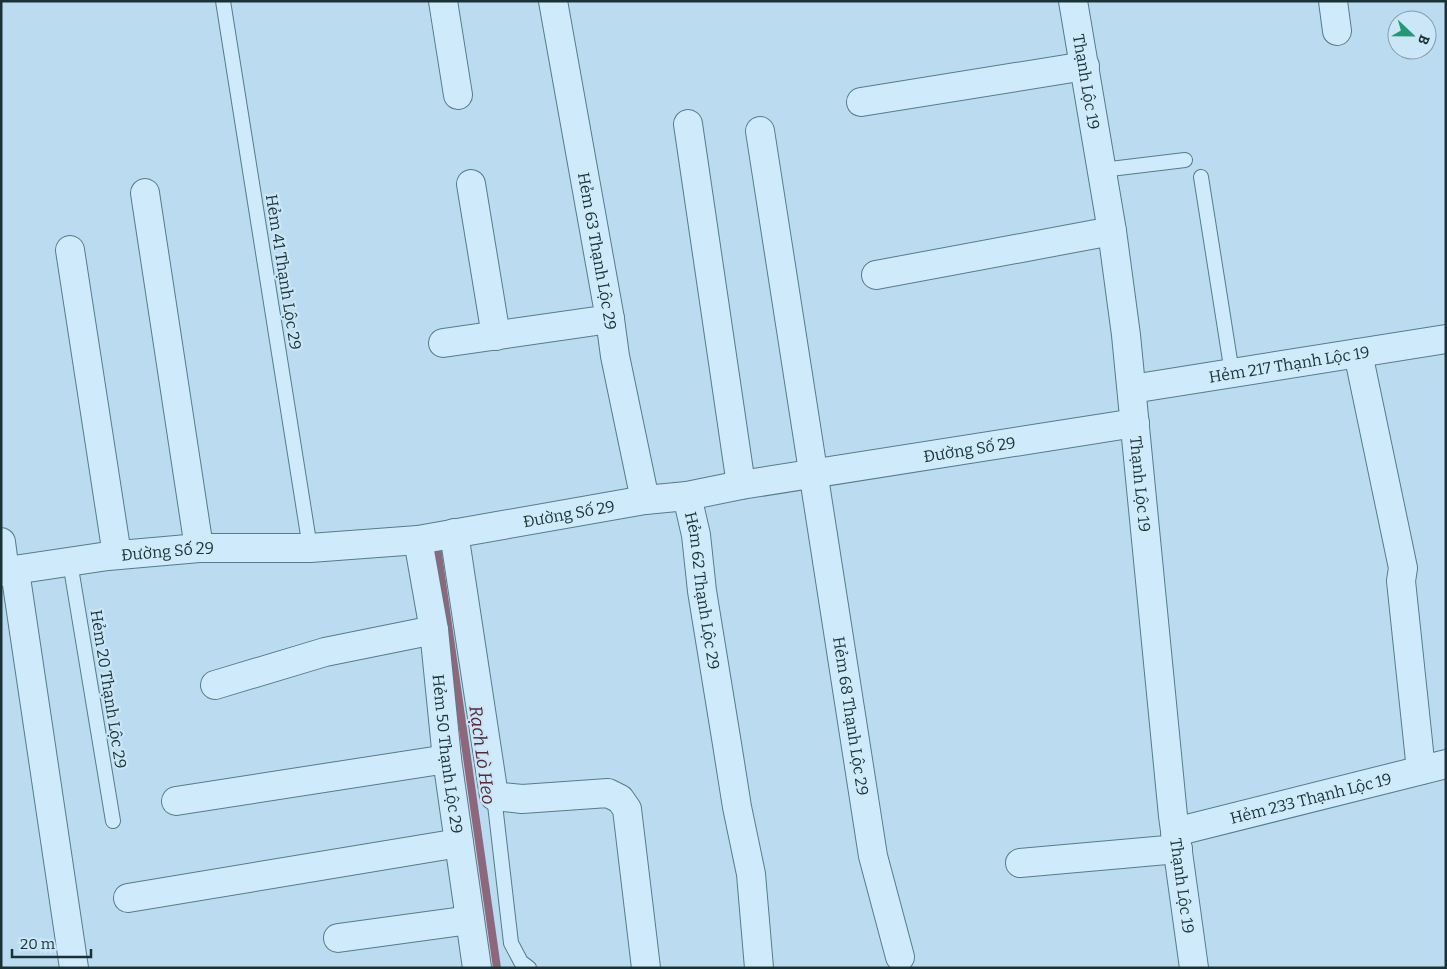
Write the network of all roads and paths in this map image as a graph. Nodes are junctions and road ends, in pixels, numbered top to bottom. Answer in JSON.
{"nodes":[{"id":1,"x":223,"y":1,"type":"edge"},
{"id":2,"x":443,"y":1,"type":"edge"},
{"id":3,"x":553,"y":1,"type":"edge"},
{"id":4,"x":1073,"y":1,"type":"edge"},
{"id":5,"x":1333,"y":1,"type":"edge"},
{"id":6,"x":1337,"y":31,"type":"dead end"},
{"id":7,"x":1085,"y":66,"type":"junction"},
{"id":8,"x":458,"y":95,"type":"dead end"},
{"id":9,"x":861,"y":102,"type":"dead end"},
{"id":10,"x":688,"y":124,"type":"dead end"},
{"id":11,"x":760,"y":131,"type":"dead end"},
{"id":12,"x":1185,"y":160,"type":"dead end"},
{"id":13,"x":1102,"y":170,"type":"junction"},
{"id":14,"x":1201,"y":177,"type":"dead end"},
{"id":15,"x":470,"y":184,"type":"dead end"},
{"id":16,"x":145,"y":193,"type":"dead end"},
{"id":17,"x":1112,"y":231,"type":"junction"},
{"id":18,"x":70,"y":250,"type":"dead end"},
{"id":19,"x":876,"y":275,"type":"dead end"},
{"id":20,"x":610,"y":319,"type":"junction"},
{"id":21,"x":496,"y":336,"type":"junction"},
{"id":22,"x":1446,"y":339,"type":"edge"},
{"id":23,"x":443,"y":343,"type":"dead end"},
{"id":24,"x":1358,"y":353,"type":"junction"},
{"id":25,"x":1232,"y":373,"type":"junction"},
{"id":26,"x":1132,"y":389,"type":"junction"},
{"id":27,"x":1135,"y":423,"type":"junction"},
{"id":28,"x":814,"y":474,"type":"junction"},
{"id":29,"x":741,"y":485,"type":"junction"},
{"id":30,"x":687,"y":496,"type":"junction"},
{"id":31,"x":645,"y":500,"type":"junction"},
{"id":32,"x":454,"y":533,"type":"junction"},
{"id":33,"x":418,"y":540,"type":"junction"},
{"id":34,"x":1,"y":542,"type":"edge"},
{"id":35,"x":199,"y":548,"type":"junction"},
{"id":36,"x":310,"y":548,"type":"junction"},
{"id":37,"x":117,"y":555,"type":"junction"},
{"id":38,"x":70,"y":562,"type":"junction"},
{"id":39,"x":7,"y":572,"type":"edge"},
{"id":40,"x":434,"y":630,"type":"junction"},
{"id":41,"x":215,"y":685,"type":"dead end"},
{"id":42,"x":446,"y":759,"type":"junction"},
{"id":43,"x":1433,"y":767,"type":"edge"},
{"id":44,"x":494,"y":796,"type":"junction"},
{"id":45,"x":176,"y":801,"type":"dead end"},
{"id":46,"x":112,"y":822,"type":"dead end"},
{"id":47,"x":1177,"y":840,"type":"junction"},
{"id":48,"x":460,"y":843,"type":"junction"},
{"id":49,"x":1020,"y":863,"type":"dead end"},
{"id":50,"x":128,"y":898,"type":"dead end"},
{"id":51,"x":470,"y":920,"type":"junction"},
{"id":52,"x":338,"y":938,"type":"dead end"},
{"id":53,"x":900,"y":957,"type":"dead end"},
{"id":54,"x":74,"y":968,"type":"edge"},
{"id":55,"x":477,"y":968,"type":"edge"},
{"id":56,"x":529,"y":968,"type":"edge"},
{"id":57,"x":646,"y":968,"type":"edge"},
{"id":58,"x":759,"y":968,"type":"edge"},
{"id":59,"x":1194,"y":968,"type":"edge"}],
"edges":[{"from":1,"to":36,"type":"lane","name":"Hẻm 41 Thạnh Lộc 29"},
{"from":2,"to":8,"type":"street"},
{"from":3,"to":20,"type":"street","name":"Hẻm 63 Thạnh Lộc 29"},
{"from":4,"to":7,"type":"street","name":"Thạnh Lộc 19"},
{"from":5,"to":6,"type":"street"},
{"from":7,"to":9,"type":"street"},
{"from":7,"to":13,"type":"street","name":"Thạnh Lộc 19"},
{"from":10,"to":29,"type":"street"},
{"from":11,"to":28,"type":"street","name":"Hẻm 68 Thạnh Lộc 29"},
{"from":12,"to":13,"type":"lane"},
{"from":13,"to":17,"type":"street","name":"Thạnh Lộc 19"},
{"from":14,"to":25,"type":"lane"},
{"from":15,"to":21,"type":"street"},
{"from":16,"to":35,"type":"street"},
{"from":17,"to":19,"type":"street"},
{"from":17,"to":26,"type":"street","name":"Thạnh Lộc 19"},
{"from":18,"to":37,"type":"street"},
{"from":20,"to":21,"type":"street"},
{"from":20,"to":31,"type":"street","name":"Hẻm 63 Thạnh Lộc 29"},
{"from":21,"to":23,"type":"street"},
{"from":22,"to":24,"type":"street","name":"Hẻm 217 Thạnh Lộc 19"},
{"from":24,"to":25,"type":"street","name":"Hẻm 217 Thạnh Lộc 19"},
{"from":24,"to":43,"type":"street"},
{"from":25,"to":26,"type":"street","name":"Hẻm 217 Thạnh Lộc 19"},
{"from":26,"to":27,"type":"street","name":"Thạnh Lộc 19"},
{"from":27,"to":28,"type":"street","name":"Đường Số 29"},
{"from":27,"to":47,"type":"street","name":"Thạnh Lộc 19"},
{"from":28,"to":29,"type":"street","name":"Đường Số 29"},
{"from":28,"to":53,"type":"street","name":"Hẻm 68 Thạnh Lộc 29"},
{"from":29,"to":30,"type":"street","name":"Đường Số 29"},
{"from":30,"to":31,"type":"street","name":"Đường Số 29"},
{"from":30,"to":58,"type":"street","name":"Hẻm 62 Thạnh Lộc 29"},
{"from":31,"to":32,"type":"street","name":"Đường Số 29"},
{"from":32,"to":33,"type":"street","name":"Đường Số 29"},
{"from":32,"to":44,"type":"street"},
{"from":33,"to":36,"type":"street","name":"Đường Số 29"},
{"from":33,"to":40,"type":"street","name":"Hẻm 50 Thạnh Lộc 29"},
{"from":34,"to":39,"type":"street"},
{"from":35,"to":36,"type":"street","name":"Đường Số 29"},
{"from":35,"to":37,"type":"street","name":"Đường Số 29"},
{"from":37,"to":38,"type":"street","name":"Đường Số 29"},
{"from":38,"to":39,"type":"street","name":"Đường Số 29"},
{"from":38,"to":46,"type":"lane","name":"Hẻm 20 Thạnh Lộc 29"},
{"from":39,"to":54,"type":"street"},
{"from":40,"to":41,"type":"street"},
{"from":40,"to":42,"type":"street","name":"Hẻm 50 Thạnh Lộc 29"},
{"from":42,"to":45,"type":"street"},
{"from":42,"to":48,"type":"street","name":"Hẻm 50 Thạnh Lộc 29"},
{"from":43,"to":47,"type":"street","name":"Hẻm 233 Thạnh Lộc 19"},
{"from":44,"to":56,"type":"lane"},
{"from":44,"to":57,"type":"street"},
{"from":47,"to":49,"type":"street","name":"Hẻm 233 Thạnh Lộc 19"},
{"from":47,"to":59,"type":"street","name":"Thạnh Lộc 19"},
{"from":48,"to":50,"type":"street"},
{"from":48,"to":51,"type":"street","name":"Hẻm 50 Thạnh Lộc 29"},
{"from":51,"to":52,"type":"street"},
{"from":51,"to":55,"type":"street","name":"Hẻm 50 Thạnh Lộc 29"}]}
